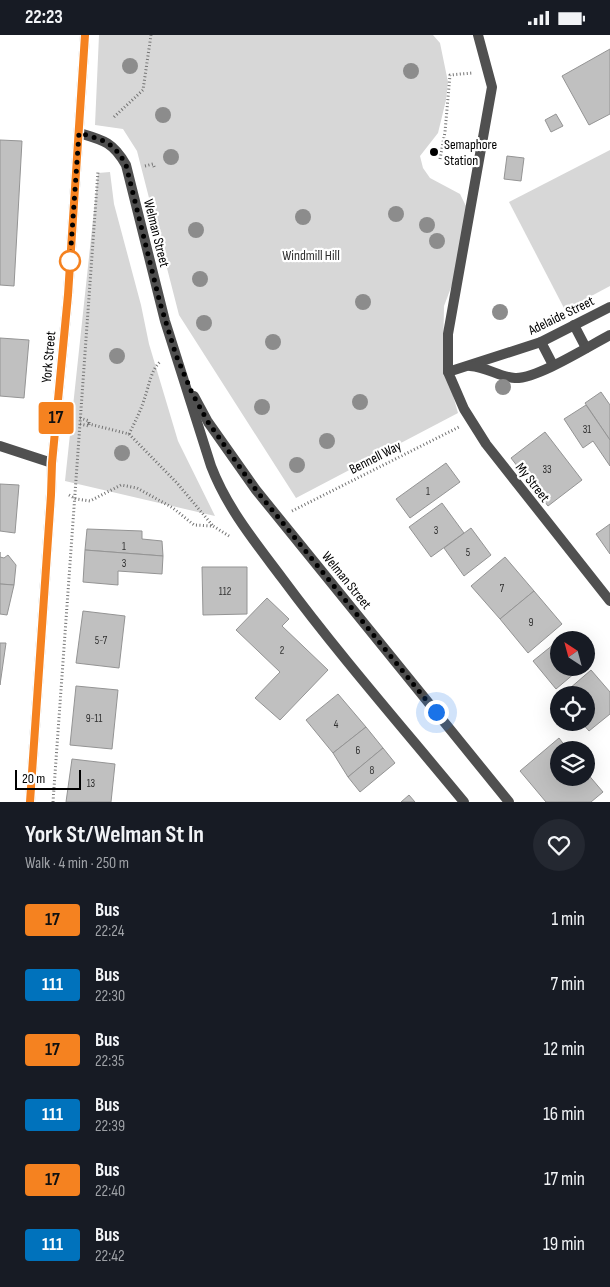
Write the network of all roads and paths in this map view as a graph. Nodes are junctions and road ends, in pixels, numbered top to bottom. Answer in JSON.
{"nodes":[{"id":1,"x":85,"y":35,"type":"edge"},
{"id":2,"x":151,"y":35,"type":"edge"},
{"id":3,"x":478,"y":35,"type":"edge"},
{"id":4,"x":488,"y":71,"type":"junction"},
{"id":5,"x":114,"y":117,"type":"dead end"},
{"id":6,"x":79,"y":133,"type":"junction"},
{"id":7,"x":440,"y":159,"type":"dead end"},
{"id":8,"x":145,"y":166,"type":"dead end"},
{"id":9,"x":154,"y":169,"type":"dead end"},
{"id":10,"x":98,"y":171,"type":"dead end"},
{"id":11,"x":610,"y":307,"type":"edge"},
{"id":12,"x":574,"y":325,"type":"junction"},
{"id":13,"x":610,"y":335,"type":"edge"},
{"id":14,"x":541,"y":342,"type":"junction"},
{"id":15,"x":586,"y":348,"type":"junction"},
{"id":16,"x":177,"y":360,"type":"junction"},
{"id":17,"x":553,"y":365,"type":"junction"},
{"id":18,"x":467,"y":366,"type":"junction"},
{"id":19,"x":448,"y":372,"type":"junction"},
{"id":20,"x":80,"y":419,"type":"junction"},
{"id":21,"x":471,"y":421,"type":"junction"},
{"id":22,"x":80,"y":424,"type":"junction"},
{"id":23,"x":90,"y":424,"type":"junction"},
{"id":24,"x":129,"y":434,"type":"junction"},
{"id":25,"x":0,"y":446,"type":"edge"},
{"id":26,"x":52,"y":463,"type":"junction"},
{"id":27,"x":69,"y":495,"type":"dead end"},
{"id":28,"x":76,"y":499,"type":"junction"},
{"id":29,"x":290,"y":512,"type":"dead end"},
{"id":30,"x":213,"y":527,"type":"junction"},
{"id":31,"x":235,"y":539,"type":"dead end"},
{"id":32,"x":610,"y":601,"type":"edge"},
{"id":33,"x":30,"y":802,"type":"edge"},
{"id":34,"x":53,"y":802,"type":"edge"},
{"id":35,"x":464,"y":802,"type":"edge"},
{"id":36,"x":509,"y":802,"type":"edge"}],
"edges":[{"from":1,"to":6,"type":"street","name":"York Street"},
{"from":2,"to":5,"type":"path"},
{"from":3,"to":4,"type":"street"},
{"from":4,"to":7,"type":"path"},
{"from":4,"to":19,"type":"street"},
{"from":6,"to":16,"type":"street","name":"Welman Street"},
{"from":6,"to":26,"type":"street","name":"York Street"},
{"from":8,"to":9,"type":"path"},
{"from":10,"to":20,"type":"path"},
{"from":11,"to":12,"type":"street","name":"Adelaide Street"},
{"from":12,"to":14,"type":"street","name":"Adelaide Street"},
{"from":12,"to":15,"type":"street"},
{"from":13,"to":15,"type":"street","name":"Adelaide Street"},
{"from":14,"to":17,"type":"street"},
{"from":14,"to":18,"type":"street","name":"Adelaide Street"},
{"from":15,"to":17,"type":"street","name":"Adelaide Street"},
{"from":16,"to":24,"type":"path"},
{"from":16,"to":35,"type":"street","name":"Welman Street"},
{"from":16,"to":36,"type":"street","name":"Welman Street"},
{"from":17,"to":18,"type":"street","name":"Adelaide Street"},
{"from":18,"to":19,"type":"street","name":"Adelaide Street"},
{"from":19,"to":21,"type":"street","name":"My Street"},
{"from":20,"to":22,"type":"path"},
{"from":20,"to":23,"type":"path"},
{"from":21,"to":29,"type":"path","name":"Bennell Way"},
{"from":21,"to":32,"type":"street","name":"My Street"},
{"from":22,"to":23,"type":"path"},
{"from":22,"to":28,"type":"path"},
{"from":23,"to":24,"type":"path"},
{"from":24,"to":30,"type":"path"},
{"from":25,"to":26,"type":"street"},
{"from":26,"to":33,"type":"street","name":"York Street"},
{"from":27,"to":28,"type":"path"},
{"from":28,"to":30,"type":"path"},
{"from":28,"to":34,"type":"path"},
{"from":30,"to":31,"type":"path"}]}
